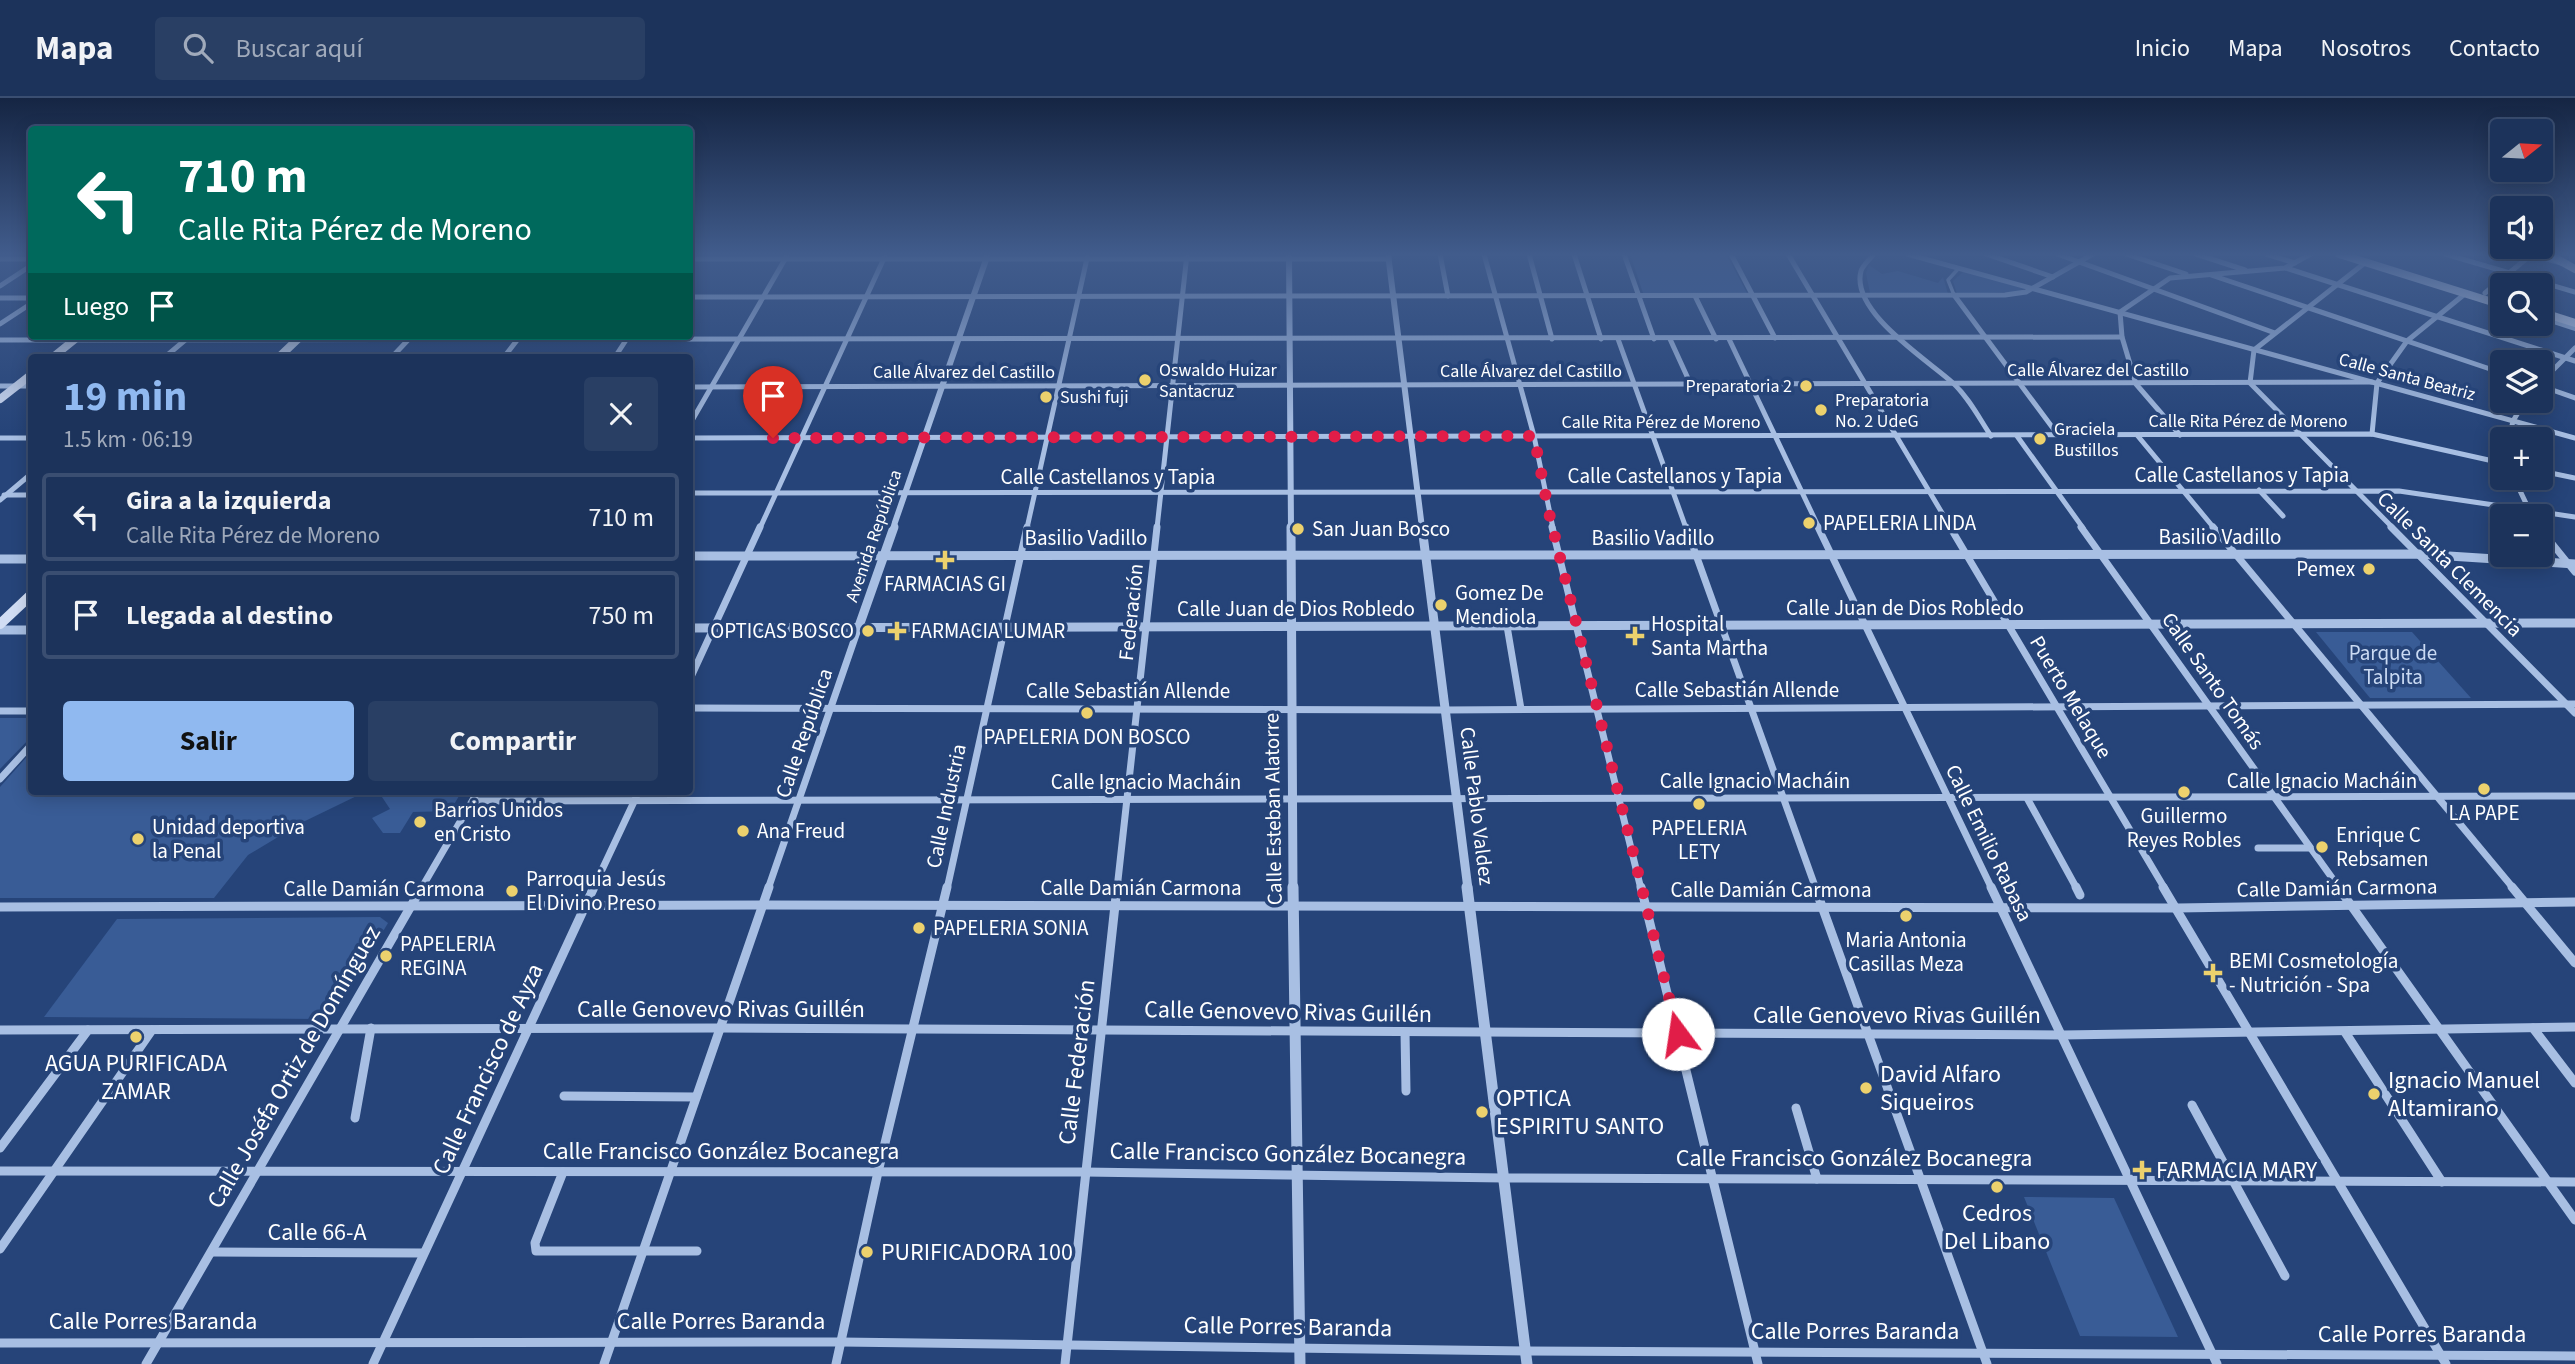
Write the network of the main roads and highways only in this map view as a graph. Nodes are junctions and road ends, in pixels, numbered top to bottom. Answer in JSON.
{"nodes":[{"id":1,"x":2553,"y":318,"type":"edge"},
{"id":2,"x":2575,"y":324,"type":"edge"},
{"id":3,"x":74,"y":340,"type":"edge"},
{"id":4,"x":297,"y":340,"type":"edge"},
{"id":5,"x":57,"y":354,"type":"edge"},
{"id":6,"x":282,"y":354,"type":"edge"},
{"id":7,"x":28,"y":377,"type":"edge"},
{"id":8,"x":0,"y":399,"type":"edge"},
{"id":9,"x":28,"y":598,"type":"edge"},
{"id":10,"x":0,"y":624,"type":"edge"}],
"edges":[{"from":1,"to":2,"type":"main road"},
{"from":3,"to":5,"type":"main road"},
{"from":4,"to":6,"type":"main road"},
{"from":7,"to":8,"type":"main road"},
{"from":9,"to":10,"type":"main road"}]}
